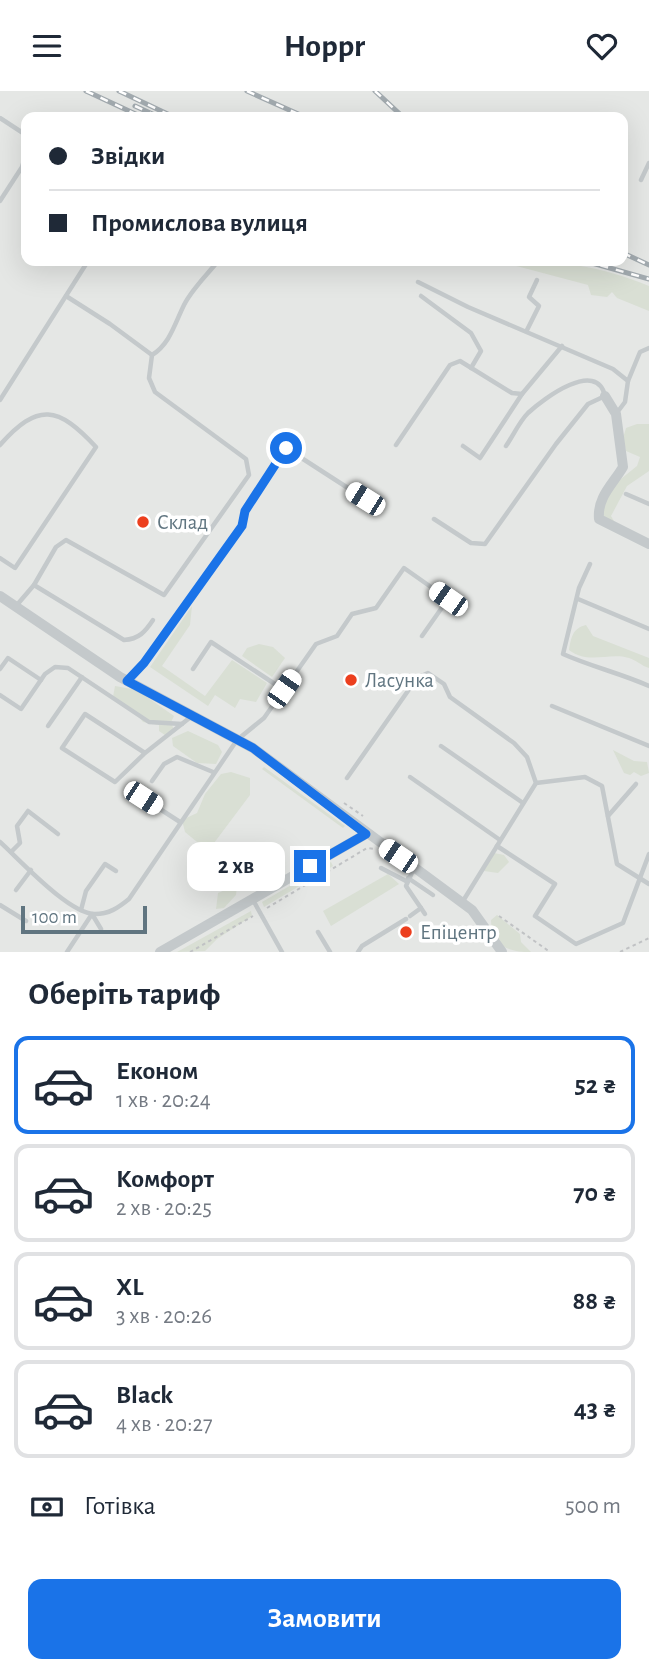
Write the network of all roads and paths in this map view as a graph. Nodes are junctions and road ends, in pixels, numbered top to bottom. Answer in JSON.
{"nodes":[{"id":1,"x":0,"y":118,"type":"edge"},
{"id":2,"x":21,"y":132,"type":"edge"},
{"id":3,"x":649,"y":163,"type":"edge"},
{"id":4,"x":21,"y":169,"type":"edge"},
{"id":5,"x":641,"y":180,"type":"dead end"},
{"id":6,"x":0,"y":201,"type":"edge"},
{"id":7,"x":85,"y":266,"type":"edge"},
{"id":8,"x":214,"y":266,"type":"edge"},
{"id":9,"x":537,"y":280,"type":"dead end"},
{"id":10,"x":418,"y":282,"type":"dead end"},
{"id":11,"x":66,"y":296,"type":"junction"},
{"id":12,"x":421,"y":296,"type":"dead end"},
{"id":13,"x":527,"y":330,"type":"junction"},
{"id":14,"x":562,"y":346,"type":"junction"},
{"id":15,"x":649,"y":348,"type":"edge"},
{"id":16,"x":152,"y":355,"type":"junction"},
{"id":17,"x":471,"y":368,"type":"junction"},
{"id":18,"x":628,"y":381,"type":"junction"},
{"id":19,"x":522,"y":394,"type":"junction"},
{"id":20,"x":605,"y":396,"type":"junction"},
{"id":21,"x":0,"y":400,"type":"edge"},
{"id":22,"x":616,"y":414,"type":"junction"},
{"id":23,"x":0,"y":445,"type":"edge"},
{"id":24,"x":396,"y":445,"type":"dead end"},
{"id":25,"x":463,"y":446,"type":"dead end"},
{"id":26,"x":506,"y":446,"type":"dead end"},
{"id":27,"x":626,"y":494,"type":"dead end"},
{"id":28,"x":365,"y":499,"type":"dead end"},
{"id":29,"x":649,"y":504,"type":"edge"},
{"id":30,"x":434,"y":519,"type":"dead end"},
{"id":31,"x":649,"y":544,"type":"edge"},
{"id":32,"x":0,"y":558,"type":"edge"},
{"id":33,"x":590,"y":564,"type":"dead end"},
{"id":34,"x":34,"y":585,"type":"junction"},
{"id":35,"x":0,"y":596,"type":"edge"},
{"id":36,"x":578,"y":599,"type":"junction"},
{"id":37,"x":16,"y":607,"type":"junction"},
{"id":38,"x":153,"y":620,"type":"dead end"},
{"id":39,"x":649,"y":629,"type":"edge"},
{"id":40,"x":422,"y":636,"type":"dead end"},
{"id":41,"x":0,"y":669,"type":"edge"},
{"id":42,"x":194,"y":669,"type":"dead end"},
{"id":43,"x":82,"y":677,"type":"junction"},
{"id":44,"x":41,"y":680,"type":"junction"},
{"id":45,"x":127,"y":681,"type":"junction"},
{"id":46,"x":649,"y":686,"type":"edge"},
{"id":47,"x":284,"y":689,"type":"junction"},
{"id":48,"x":0,"y":695,"type":"edge"},
{"id":49,"x":552,"y":706,"type":"dead end"},
{"id":50,"x":192,"y":716,"type":"junction"},
{"id":51,"x":183,"y":724,"type":"junction"},
{"id":52,"x":48,"y":726,"type":"dead end"},
{"id":53,"x":237,"y":740,"type":"junction"},
{"id":54,"x":441,"y":746,"type":"dead end"},
{"id":55,"x":649,"y":746,"type":"edge"},
{"id":56,"x":145,"y":753,"type":"junction"},
{"id":57,"x":213,"y":772,"type":"junction"},
{"id":58,"x":410,"y":777,"type":"dead end"},
{"id":59,"x":346,"y":778,"type":"dead end"},
{"id":60,"x":152,"y":781,"type":"dead end"},
{"id":61,"x":536,"y":783,"type":"junction"},
{"id":62,"x":636,"y":784,"type":"dead end"},
{"id":63,"x":143,"y":798,"type":"dead end"},
{"id":64,"x":523,"y":803,"type":"junction"},
{"id":65,"x":608,"y":817,"type":"junction"},
{"id":66,"x":180,"y":822,"type":"junction"},
{"id":67,"x":366,"y":834,"type":"junction"},
{"id":68,"x":58,"y":835,"type":"dead end"},
{"id":69,"x":0,"y":842,"type":"edge"},
{"id":70,"x":498,"y":843,"type":"junction"},
{"id":71,"x":367,"y":848,"type":"dead end"},
{"id":72,"x":11,"y":852,"type":"junction"},
{"id":73,"x":649,"y":853,"type":"edge"},
{"id":74,"x":414,"y":867,"type":"junction"},
{"id":75,"x":381,"y":868,"type":"dead end"},
{"id":76,"x":31,"y":870,"type":"junction"},
{"id":77,"x":116,"y":871,"type":"dead end"},
{"id":78,"x":641,"y":879,"type":"junction"},
{"id":79,"x":407,"y":880,"type":"junction"},
{"id":80,"x":649,"y":884,"type":"edge"},
{"id":81,"x":16,"y":890,"type":"dead end"},
{"id":82,"x":433,"y":895,"type":"dead end"},
{"id":83,"x":253,"y":899,"type":"junction"},
{"id":84,"x":463,"y":902,"type":"junction"},
{"id":85,"x":0,"y":905,"type":"edge"},
{"id":86,"x":421,"y":908,"type":"junction"},
{"id":87,"x":81,"y":910,"type":"junction"},
{"id":88,"x":260,"y":912,"type":"junction"},
{"id":89,"x":93,"y":914,"type":"junction"},
{"id":90,"x":425,"y":914,"type":"dead end"},
{"id":91,"x":499,"y":916,"type":"dead end"},
{"id":92,"x":26,"y":922,"type":"dead end"},
{"id":93,"x":101,"y":929,"type":"dead end"},
{"id":94,"x":318,"y":932,"type":"dead end"},
{"id":95,"x":649,"y":938,"type":"edge"},
{"id":96,"x":67,"y":952,"type":"edge"},
{"id":97,"x":160,"y":952,"type":"edge"},
{"id":98,"x":190,"y":952,"type":"edge"},
{"id":99,"x":282,"y":952,"type":"edge"},
{"id":100,"x":330,"y":952,"type":"edge"},
{"id":101,"x":358,"y":952,"type":"edge"},
{"id":102,"x":502,"y":952,"type":"edge"},
{"id":103,"x":550,"y":952,"type":"edge"},
{"id":104,"x":620,"y":952,"type":"edge"}],
"edges":[{"from":1,"to":2,"type":"lane"},
{"from":3,"to":5,"type":"lane"},
{"from":4,"to":6,"type":"lane"},
{"from":7,"to":11,"type":"lane"},
{"from":8,"to":16,"type":"lane"},
{"from":9,"to":13,"type":"lane"},
{"from":10,"to":13,"type":"lane"},
{"from":11,"to":16,"type":"lane"},
{"from":11,"to":21,"type":"lane"},
{"from":12,"to":17,"type":"lane"},
{"from":13,"to":14,"type":"lane"},
{"from":14,"to":18,"type":"lane"},
{"from":14,"to":19,"type":"lane"},
{"from":15,"to":18,"type":"lane"},
{"from":16,"to":34,"type":"lane"},
{"from":17,"to":19,"type":"lane"},
{"from":17,"to":24,"type":"lane"},
{"from":18,"to":22,"type":"lane"},
{"from":19,"to":25,"type":"lane"},
{"from":20,"to":22,"type":"street"},
{"from":20,"to":26,"type":"lane"},
{"from":20,"to":30,"type":"lane"},
{"from":22,"to":31,"type":"street"},
{"from":23,"to":32,"type":"lane"},
{"from":27,"to":29,"type":"lane"},
{"from":28,"to":45,"type":"lane"},
{"from":33,"to":36,"type":"lane"},
{"from":34,"to":37,"type":"lane"},
{"from":34,"to":38,"type":"lane"},
{"from":35,"to":37,"type":"street"},
{"from":36,"to":39,"type":"lane"},
{"from":36,"to":46,"type":"lane"},
{"from":37,"to":45,"type":"street"},
{"from":40,"to":47,"type":"lane"},
{"from":41,"to":44,"type":"lane"},
{"from":42,"to":47,"type":"lane"},
{"from":43,"to":44,"type":"lane"},
{"from":43,"to":51,"type":"lane"},
{"from":43,"to":52,"type":"lane"},
{"from":44,"to":48,"type":"lane"},
{"from":45,"to":50,"type":"street"},
{"from":47,"to":53,"type":"lane"},
{"from":49,"to":55,"type":"lane"},
{"from":50,"to":51,"type":"lane"},
{"from":50,"to":53,"type":"street"},
{"from":51,"to":56,"type":"lane"},
{"from":53,"to":57,"type":"lane"},
{"from":53,"to":67,"type":"street"},
{"from":54,"to":64,"type":"lane"},
{"from":56,"to":56,"type":"lane"},
{"from":57,"to":60,"type":"lane"},
{"from":57,"to":66,"type":"lane"},
{"from":58,"to":70,"type":"lane"},
{"from":59,"to":61,"type":"lane"},
{"from":61,"to":64,"type":"lane"},
{"from":61,"to":65,"type":"lane"},
{"from":62,"to":65,"type":"lane"},
{"from":63,"to":66,"type":"lane"},
{"from":64,"to":70,"type":"lane"},
{"from":65,"to":78,"type":"lane"},
{"from":66,"to":89,"type":"lane"},
{"from":67,"to":74,"type":"street"},
{"from":67,"to":83,"type":"street"},
{"from":68,"to":72,"type":"lane"},
{"from":69,"to":72,"type":"lane"},
{"from":70,"to":78,"type":"lane"},
{"from":70,"to":84,"type":"lane"},
{"from":71,"to":88,"type":"path"},
{"from":72,"to":76,"type":"lane"},
{"from":73,"to":78,"type":"lane"},
{"from":74,"to":79,"type":"lane"},
{"from":74,"to":84,"type":"street"},
{"from":75,"to":79,"type":"lane"},
{"from":76,"to":81,"type":"lane"},
{"from":76,"to":87,"type":"lane"},
{"from":77,"to":87,"type":"lane"},
{"from":78,"to":80,"type":"lane"},
{"from":79,"to":82,"type":"lane"},
{"from":79,"to":86,"type":"lane"},
{"from":83,"to":88,"type":"lane"},
{"from":83,"to":97,"type":"street"},
{"from":84,"to":102,"type":"street"},
{"from":85,"to":92,"type":"lane"},
{"from":86,"to":90,"type":"lane"},
{"from":86,"to":101,"type":"lane"},
{"from":87,"to":89,"type":"lane"},
{"from":88,"to":98,"type":"path"},
{"from":88,"to":99,"type":"lane"},
{"from":89,"to":93,"type":"lane"},
{"from":89,"to":96,"type":"lane"},
{"from":91,"to":103,"type":"path"},
{"from":94,"to":100,"type":"lane"},
{"from":95,"to":104,"type":"path"}]}
